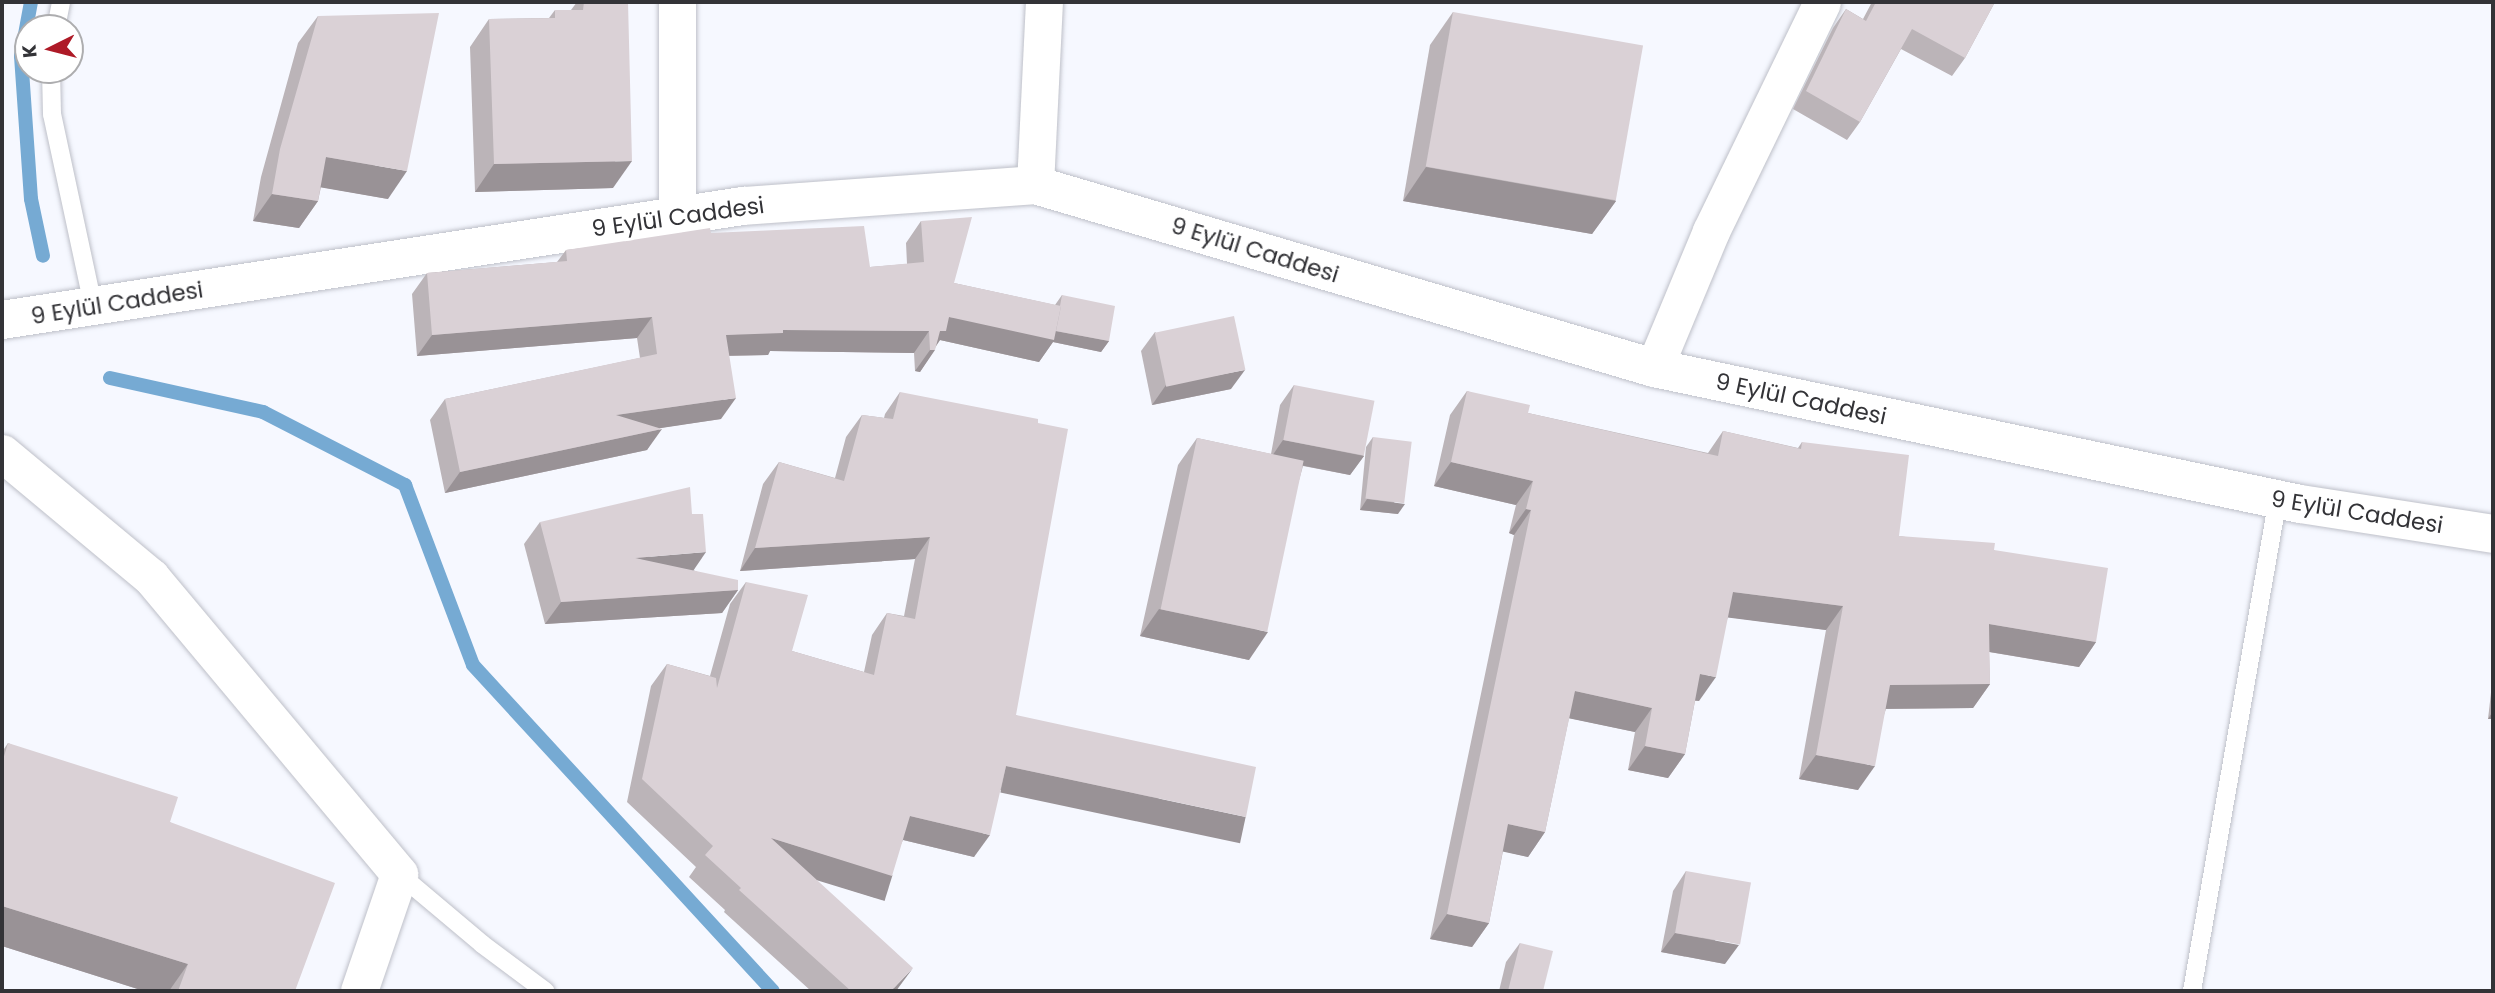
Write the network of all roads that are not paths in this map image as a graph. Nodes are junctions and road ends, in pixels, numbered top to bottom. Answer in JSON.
{"nodes":[{"id":1,"x":677,"y":2,"type":"edge"},
{"id":2,"x":1044,"y":2,"type":"edge"},
{"id":3,"x":1822,"y":2,"type":"edge"},
{"id":4,"x":51,"y":84,"type":"edge"},
{"id":5,"x":1035,"y":185,"type":"junction"},
{"id":6,"x":677,"y":216,"type":"junction"},
{"id":7,"x":93,"y":306,"type":"junction"},
{"id":8,"x":2,"y":320,"type":"edge"},
{"id":9,"x":1654,"y":368,"type":"junction"},
{"id":10,"x":2,"y":453,"type":"edge"},
{"id":11,"x":2278,"y":500,"type":"junction"},
{"id":12,"x":2493,"y":534,"type":"edge"},
{"id":13,"x":399,"y":874,"type":"junction"},
{"id":14,"x":359,"y":991,"type":"edge"},
{"id":15,"x":545,"y":991,"type":"edge"},
{"id":16,"x":2192,"y":991,"type":"edge"}],
"edges":[{"from":1,"to":6,"type":"street"},
{"from":2,"to":5,"type":"street"},
{"from":3,"to":9,"type":"street"},
{"from":4,"to":7,"type":"lane"},
{"from":5,"to":6,"type":"main road","name":"9 Eylül Caddesi"},
{"from":5,"to":9,"type":"main road","name":"9 Eylül Caddesi"},
{"from":6,"to":7,"type":"main road","name":"9 Eylül Caddesi"},
{"from":7,"to":8,"type":"main road","name":"9 Eylül Caddesi"},
{"from":9,"to":11,"type":"main road","name":"9 Eylül Caddesi"},
{"from":10,"to":13,"type":"street"},
{"from":11,"to":12,"type":"main road","name":"9 Eylül Caddesi"},
{"from":11,"to":16,"type":"lane"},
{"from":13,"to":14,"type":"street"},
{"from":13,"to":15,"type":"lane"}]}
